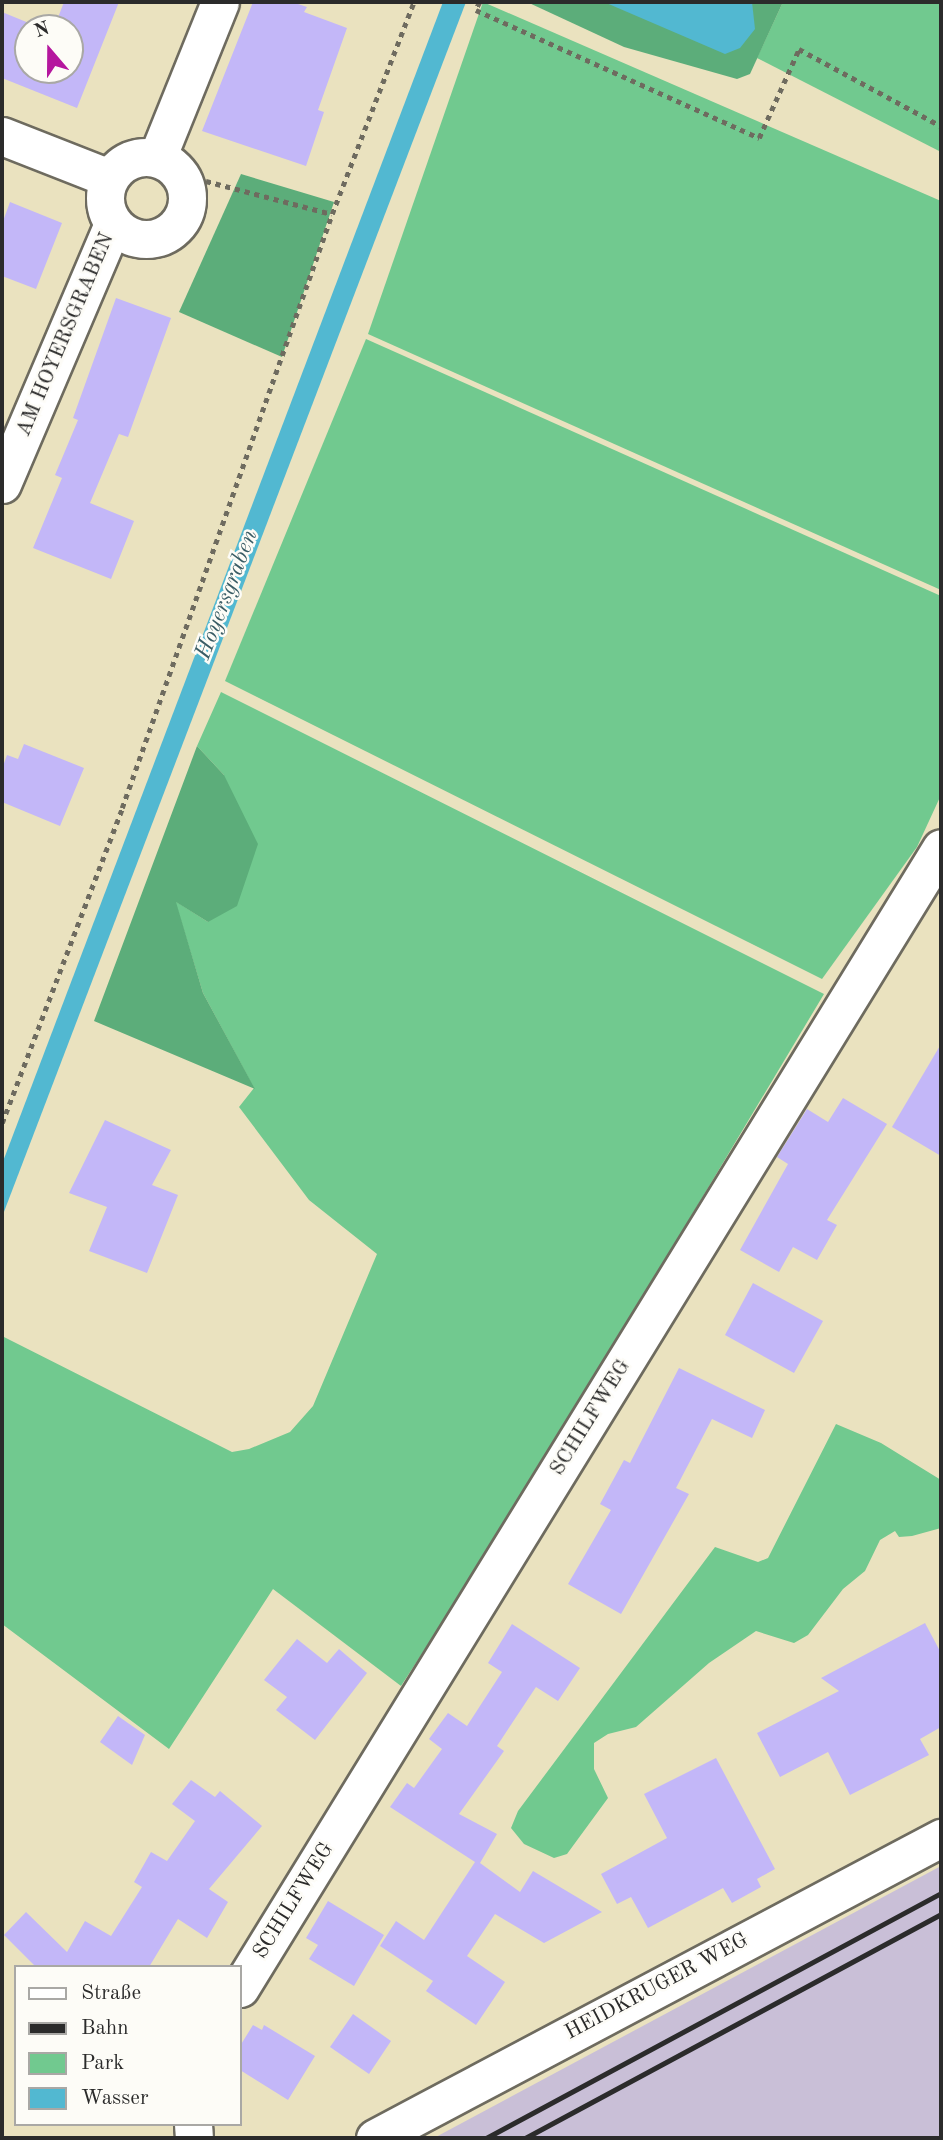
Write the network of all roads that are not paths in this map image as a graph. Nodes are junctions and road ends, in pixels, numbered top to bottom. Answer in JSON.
{"nodes":[{"id":1,"x":220,"y":2,"type":"edge"},
{"id":2,"x":2,"y":136,"type":"edge"},
{"id":3,"x":158,"y":158,"type":"junction"},
{"id":4,"x":109,"y":178,"type":"junction"},
{"id":5,"x":113,"y":224,"type":"junction"},
{"id":6,"x":2,"y":484,"type":"edge"},
{"id":7,"x":941,"y":848,"type":"edge"},
{"id":8,"x":941,"y":1838,"type":"edge"},
{"id":9,"x":242,"y":1985,"type":"edge"},
{"id":10,"x":374,"y":2138,"type":"edge"}],
"edges":[{"from":1,"to":3,"type":"street"},
{"from":2,"to":4,"type":"street"},
{"from":3,"to":4,"type":"street"},
{"from":3,"to":5,"type":"street"},
{"from":4,"to":5,"type":"street"},
{"from":5,"to":6,"type":"street","name":"AM HOYERSGRABEN"},
{"from":7,"to":9,"type":"street","name":"SCHILFWEG"},
{"from":8,"to":10,"type":"street","name":"HEIDKRUGER WEG"}]}
